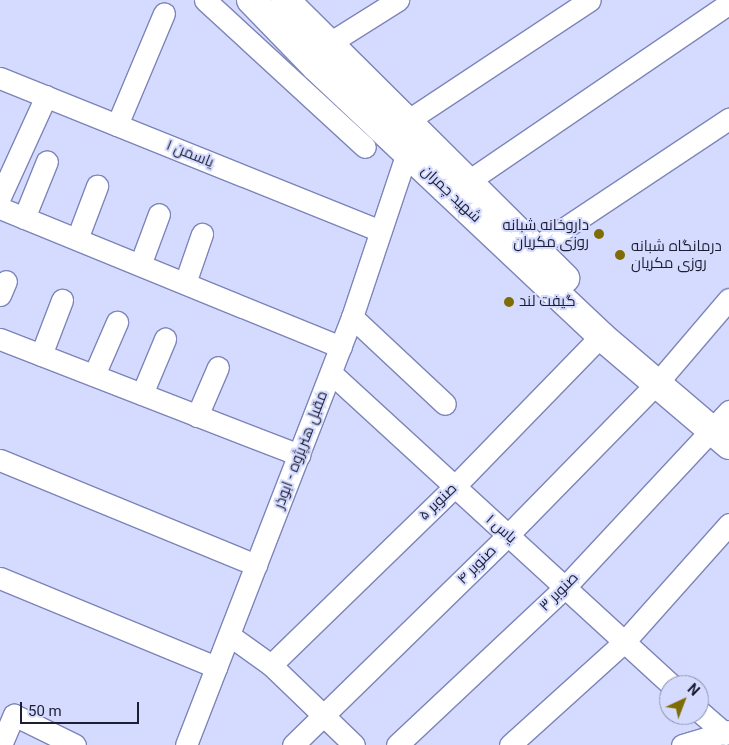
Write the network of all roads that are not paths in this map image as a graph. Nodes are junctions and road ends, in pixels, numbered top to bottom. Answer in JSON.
{"nodes":[{"id":1,"x":205,"y":0,"type":"edge"},
{"id":2,"x":251,"y":0,"type":"edge"},
{"id":3,"x":285,"y":0,"type":"edge"},
{"id":4,"x":398,"y":0,"type":"edge"},
{"id":5,"x":590,"y":0,"type":"edge"},
{"id":6,"x":729,"y":3,"type":"edge"},
{"id":7,"x":164,"y":13,"type":"dead end"},
{"id":8,"x":328,"y":44,"type":"junction"},
{"id":9,"x":0,"y":78,"type":"edge"},
{"id":10,"x":46,"y":96,"type":"junction"},
{"id":11,"x":729,"y":119,"type":"edge"},
{"id":12,"x":407,"y":121,"type":"junction"},
{"id":13,"x":117,"y":125,"type":"junction"},
{"id":14,"x":365,"y":147,"type":"dead end"},
{"id":15,"x":407,"y":153,"type":"junction"},
{"id":16,"x":48,"y":161,"type":"dead end"},
{"id":17,"x":470,"y":180,"type":"junction"},
{"id":18,"x":97,"y":186,"type":"dead end"},
{"id":19,"x":0,"y":197,"type":"edge"},
{"id":20,"x":0,"y":208,"type":"edge"},
{"id":21,"x":159,"y":214,"type":"dead end"},
{"id":22,"x":24,"y":218,"type":"junction"},
{"id":23,"x":380,"y":231,"type":"junction"},
{"id":24,"x":202,"y":234,"type":"dead end"},
{"id":25,"x":77,"y":239,"type":"junction"},
{"id":26,"x":536,"y":247,"type":"junction"},
{"id":27,"x":140,"y":265,"type":"junction"},
{"id":28,"x":185,"y":283,"type":"junction"},
{"id":29,"x":729,"y":299,"type":"edge"},
{"id":30,"x":62,"y":300,"type":"dead end"},
{"id":31,"x":352,"y":317,"type":"junction"},
{"id":32,"x":117,"y":322,"type":"dead end"},
{"id":33,"x":601,"y":336,"type":"junction"},
{"id":34,"x":0,"y":339,"type":"edge"},
{"id":35,"x":165,"y":339,"type":"dead end"},
{"id":36,"x":341,"y":347,"type":"junction"},
{"id":37,"x":41,"y":355,"type":"junction"},
{"id":38,"x":218,"y":367,"type":"dead end"},
{"id":39,"x":331,"y":373,"type":"junction"},
{"id":40,"x":94,"y":376,"type":"junction"},
{"id":41,"x":658,"y":382,"type":"junction"},
{"id":42,"x":142,"y":394,"type":"junction"},
{"id":43,"x":445,"y":404,"type":"dead end"},
{"id":44,"x":196,"y":416,"type":"junction"},
{"id":45,"x":723,"y":429,"type":"edge"},
{"id":46,"x":299,"y":455,"type":"junction"},
{"id":47,"x":0,"y":460,"type":"edge"},
{"id":48,"x":453,"y":488,"type":"junction"},
{"id":49,"x":729,"y":524,"type":"edge"},
{"id":50,"x":508,"y":535,"type":"junction"},
{"id":51,"x":256,"y":565,"type":"junction"},
{"id":52,"x":0,"y":578,"type":"edge"},
{"id":53,"x":565,"y":587,"type":"junction"},
{"id":54,"x":229,"y":635,"type":"junction"},
{"id":55,"x":624,"y":642,"type":"junction"},
{"id":56,"x":271,"y":665,"type":"junction"},
{"id":57,"x":216,"y":667,"type":"junction"},
{"id":58,"x":660,"y":675,"type":"edge"},
{"id":59,"x":323,"y":717,"type":"junction"},
{"id":60,"x":709,"y":718,"type":"edge"},
{"id":61,"x":727,"y":732,"type":"edge"},
{"id":62,"x":1,"y":745,"type":"edge"},
{"id":63,"x":75,"y":745,"type":"edge"},
{"id":64,"x":186,"y":745,"type":"edge"},
{"id":65,"x":293,"y":745,"type":"edge"},
{"id":66,"x":354,"y":745,"type":"edge"},
{"id":67,"x":397,"y":745,"type":"edge"},
{"id":68,"x":510,"y":745,"type":"edge"},
{"id":69,"x":682,"y":745,"type":"edge"}],
"edges":[{"from":1,"to":14,"type":"street"},
{"from":2,"to":15,"type":"main road","name":"شهید چمران"},
{"from":3,"to":8,"type":"main road","name":"شهید چمران"},
{"from":4,"to":8,"type":"street"},
{"from":5,"to":12,"type":"street"},
{"from":6,"to":17,"type":"street"},
{"from":7,"to":13,"type":"street"},
{"from":8,"to":12,"type":"main road","name":"شهید چمران"},
{"from":9,"to":10,"type":"street","name":"یاسمن ۱"},
{"from":10,"to":13,"type":"street","name":"یاسمن ۱"},
{"from":10,"to":19,"type":"street"},
{"from":11,"to":26,"type":"street"},
{"from":12,"to":17,"type":"main road","name":"شهید چمران"},
{"from":13,"to":23,"type":"street","name":"یاسمن ۱"},
{"from":15,"to":23,"type":"street","name":"مقبل هنرپژوه - ابوذر"},
{"from":15,"to":33,"type":"main road","name":"شهید چمران"},
{"from":16,"to":22,"type":"street"},
{"from":17,"to":26,"type":"main road","name":"شهید چمران"},
{"from":18,"to":25,"type":"street"},
{"from":20,"to":22,"type":"street"},
{"from":21,"to":27,"type":"street"},
{"from":22,"to":25,"type":"street"},
{"from":23,"to":31,"type":"street","name":"مقبل هنرپژوه - ابوذر"},
{"from":24,"to":28,"type":"street"},
{"from":25,"to":27,"type":"street"},
{"from":26,"to":41,"type":"main road","name":"شهید چمران"},
{"from":27,"to":28,"type":"street"},
{"from":28,"to":36,"type":"street"},
{"from":29,"to":41,"type":"street","name":"صنوبر ۴"},
{"from":30,"to":37,"type":"street"},
{"from":31,"to":36,"type":"street","name":"مقبل هنرپژوه - ابوذر"},
{"from":31,"to":43,"type":"street"},
{"from":32,"to":40,"type":"street"},
{"from":33,"to":41,"type":"main road","name":"شهید چمران"},
{"from":33,"to":48,"type":"street","name":"صنوبر ۵"},
{"from":34,"to":37,"type":"street"},
{"from":35,"to":42,"type":"street"},
{"from":36,"to":39,"type":"street","name":"مقبل هنرپژوه - ابوذر"},
{"from":37,"to":40,"type":"street"},
{"from":38,"to":44,"type":"street"},
{"from":39,"to":46,"type":"street","name":"مقبل هنرپژوه - ابوذر"},
{"from":39,"to":48,"type":"street","name":"یاس ۱"},
{"from":40,"to":42,"type":"street"},
{"from":41,"to":45,"type":"main road","name":"شهید چمران"},
{"from":41,"to":50,"type":"street","name":"صنوبر ۴"},
{"from":42,"to":44,"type":"street"},
{"from":44,"to":46,"type":"street"},
{"from":45,"to":53,"type":"street","name":"صنوبر ۳"},
{"from":46,"to":51,"type":"street","name":"مقبل هنرپژوه - ابوذر"},
{"from":47,"to":51,"type":"street"},
{"from":48,"to":50,"type":"street","name":"یاس ۱"},
{"from":48,"to":56,"type":"street","name":"صنوبر ۵"},
{"from":49,"to":55,"type":"street"},
{"from":50,"to":53,"type":"street","name":"یاس ۱"},
{"from":50,"to":59,"type":"street","name":"صنوبر ۴"},
{"from":51,"to":54,"type":"street","name":"مقبل هنرپژوه - ابوذر"},
{"from":52,"to":57,"type":"street"},
{"from":53,"to":55,"type":"street","name":"یاس ۱"},
{"from":53,"to":67,"type":"street","name":"صنوبر ۳"},
{"from":54,"to":56,"type":"street"},
{"from":54,"to":57,"type":"street","name":"مقبل هنرپژوه - ابوذر"},
{"from":55,"to":58,"type":"street","name":"یاس ۱"},
{"from":55,"to":68,"type":"street"},
{"from":56,"to":59,"type":"street"},
{"from":57,"to":64,"type":"street","name":"مقبل هنرپژوه - ابوذر"},
{"from":59,"to":65,"type":"street","name":"صنوبر ۴"},
{"from":59,"to":66,"type":"street"},
{"from":60,"to":61,"type":"street"},
{"from":61,"to":69,"type":"street"},
{"from":62,"to":63,"type":"street"}]}
